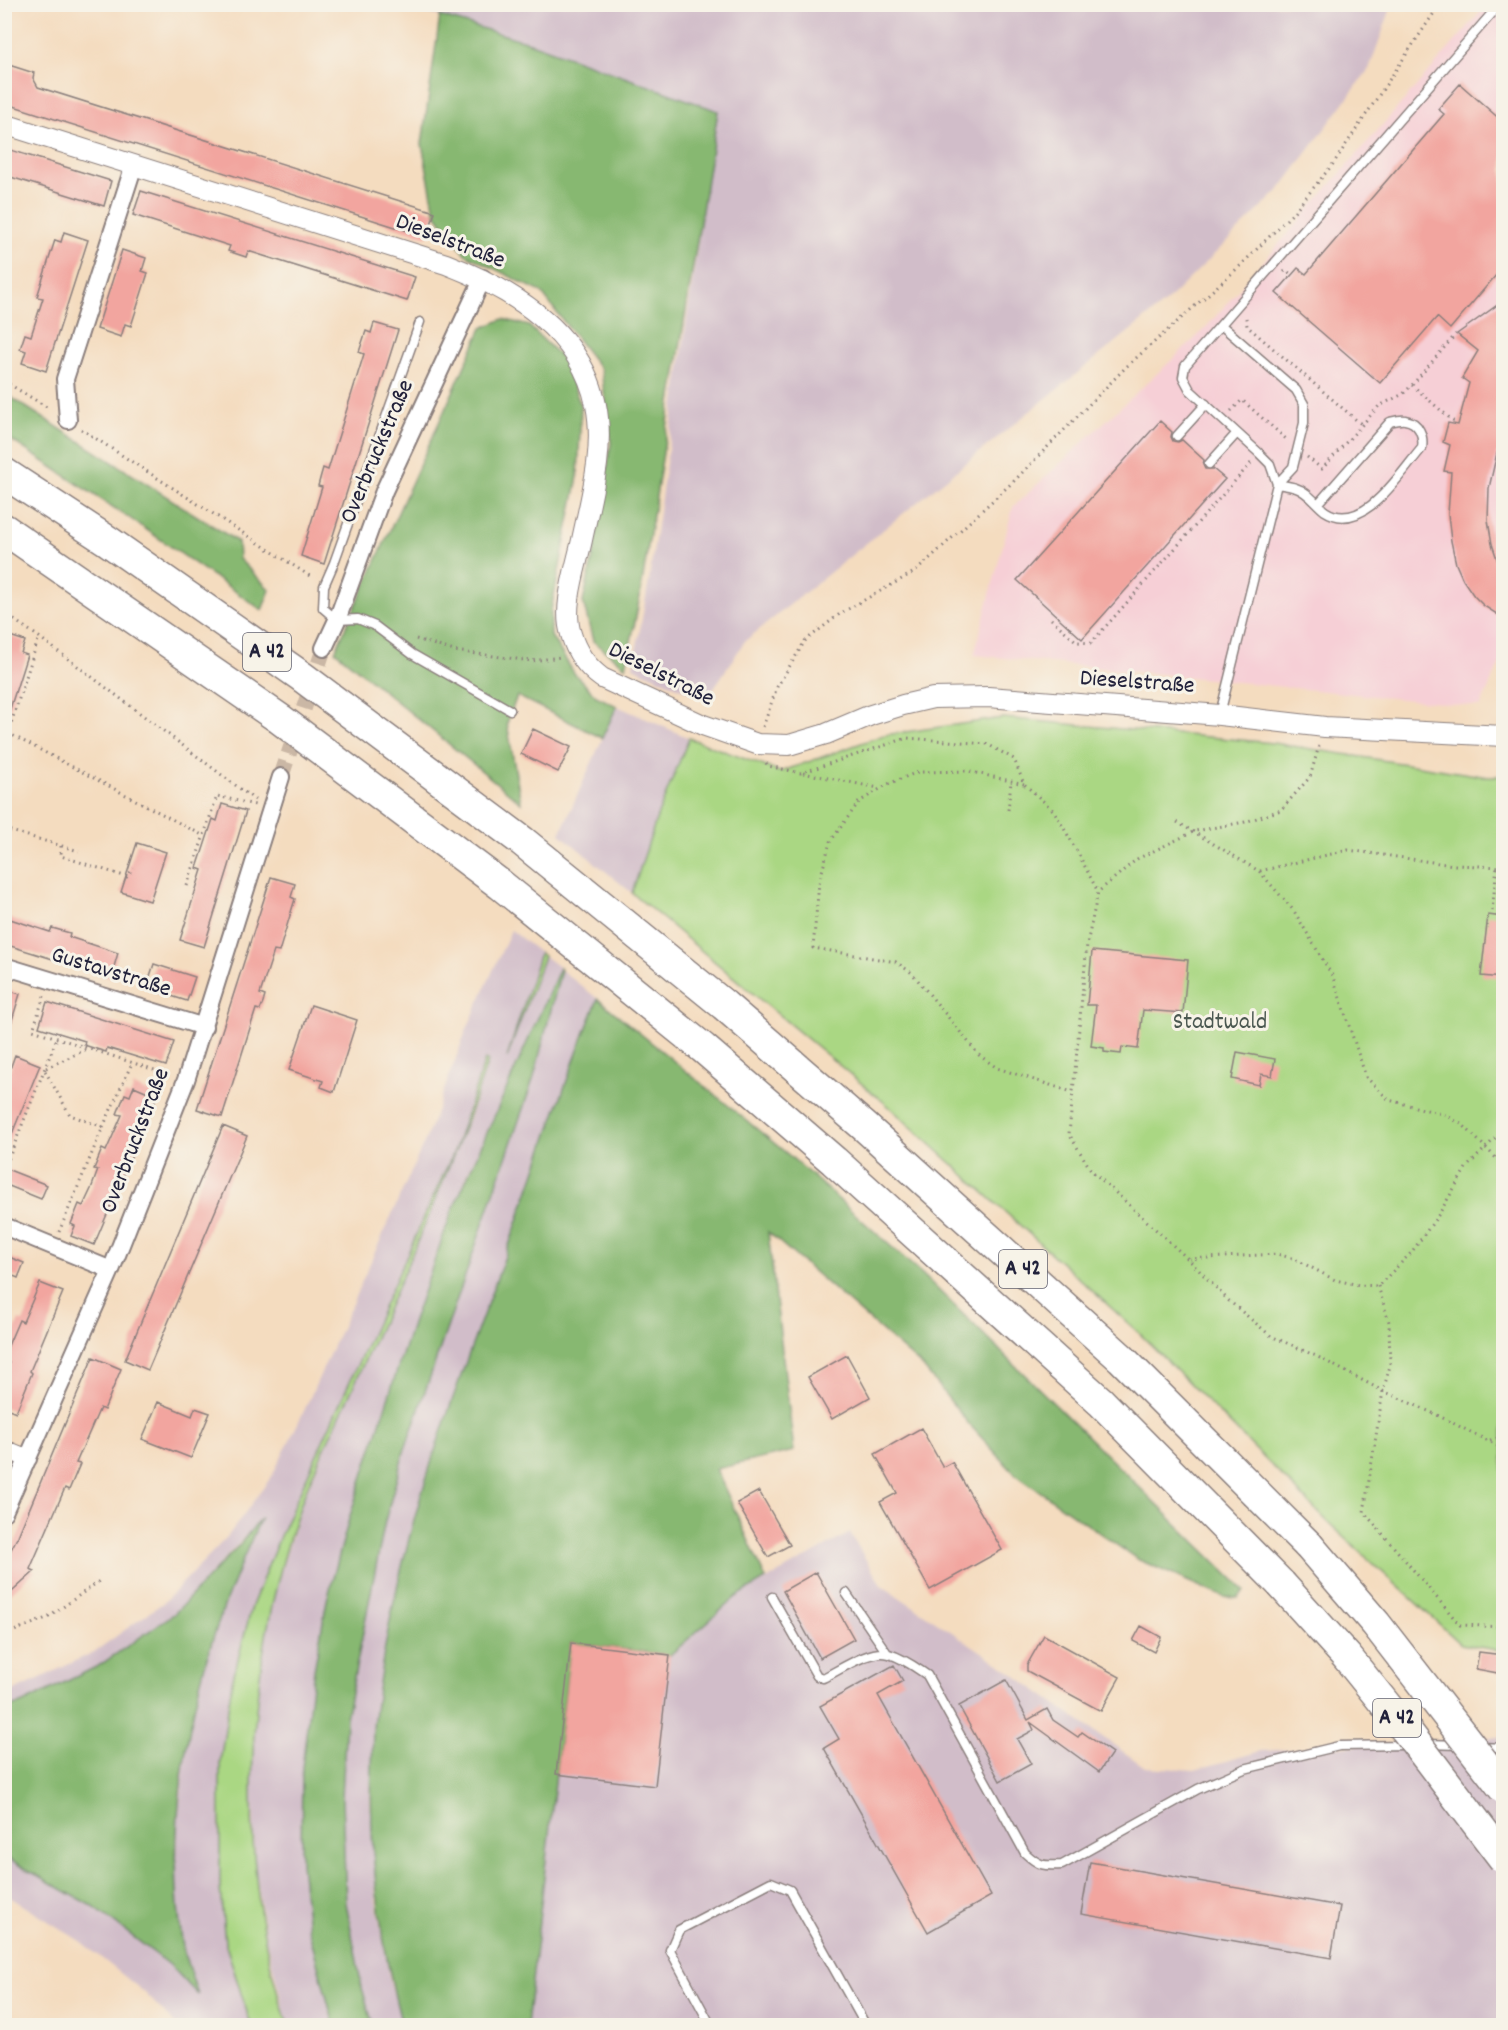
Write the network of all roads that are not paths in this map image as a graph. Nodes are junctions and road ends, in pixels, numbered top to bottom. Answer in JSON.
{"nodes":[{"id":1,"x":1500,"y":4,"type":"edge"},
{"id":2,"x":4,"y":124,"type":"edge"},
{"id":3,"x":134,"y":165,"type":"junction"},
{"id":4,"x":483,"y":278,"type":"junction"},
{"id":5,"x":420,"y":322,"type":"dead end"},
{"id":6,"x":1221,"y":325,"type":"junction"},
{"id":7,"x":1206,"y":405,"type":"junction"},
{"id":8,"x":68,"y":420,"type":"road end"},
{"id":9,"x":1237,"y":433,"type":"junction"},
{"id":10,"x":1177,"y":436,"type":"dead end"},
{"id":11,"x":1209,"y":465,"type":"dead end"},
{"id":12,"x":4,"y":473,"type":"edge"},
{"id":13,"x":1278,"y":484,"type":"junction"},
{"id":14,"x":1318,"y":504,"type":"junction"},
{"id":15,"x":4,"y":529,"type":"edge"},
{"id":16,"x":337,"y":620,"type":"junction"},
{"id":17,"x":324,"y":648,"type":"tunnel mouth"},
{"id":18,"x":510,"y":710,"type":"dead end"},
{"id":19,"x":1220,"y":715,"type":"junction"},
{"id":20,"x":1503,"y":736,"type":"edge"},
{"id":21,"x":281,"y":777,"type":"tunnel mouth"},
{"id":22,"x":4,"y":966,"type":"edge"},
{"id":23,"x":204,"y":1027,"type":"junction"},
{"id":24,"x":4,"y":1226,"type":"edge"},
{"id":25,"x":111,"y":1270,"type":"junction"},
{"id":26,"x":4,"y":1449,"type":"edge"},
{"id":27,"x":28,"y":1459,"type":"junction"},
{"id":28,"x":4,"y":1512,"type":"edge"},
{"id":29,"x":846,"y":1593,"type":"dead end"},
{"id":30,"x":772,"y":1597,"type":"dead end"},
{"id":31,"x":887,"y":1653,"type":"junction"},
{"id":32,"x":1503,"y":1748,"type":"edge"},
{"id":33,"x":1503,"y":1789,"type":"edge"},
{"id":34,"x":1503,"y":1859,"type":"edge"},
{"id":35,"x":711,"y":2025,"type":"edge"},
{"id":36,"x":866,"y":2025,"type":"edge"}],
"edges":[{"from":1,"to":6,"type":"lane"},
{"from":2,"to":3,"type":"street","name":"Dieselstraße"},
{"from":3,"to":4,"type":"street","name":"Dieselstraße"},
{"from":3,"to":8,"type":"street"},
{"from":4,"to":16,"type":"street","name":"Overbruckstraße"},
{"from":4,"to":19,"type":"street","name":"Dieselstraße"},
{"from":5,"to":16,"type":"lane"},
{"from":6,"to":7,"type":"lane"},
{"from":6,"to":13,"type":"lane"},
{"from":7,"to":9,"type":"lane"},
{"from":7,"to":10,"type":"lane"},
{"from":9,"to":11,"type":"lane"},
{"from":9,"to":13,"type":"lane"},
{"from":12,"to":33,"type":"highway","number":"A 42","bridge":true},
{"from":13,"to":14,"type":"lane"},
{"from":13,"to":19,"type":"lane"},
{"from":14,"to":14,"type":"lane"},
{"from":15,"to":34,"type":"highway","number":"A 42","bridge":true},
{"from":16,"to":17,"type":"street","name":"Overbruckstraße"},
{"from":16,"to":18,"type":"lane"},
{"from":19,"to":20,"type":"street","name":"Dieselstraße"},
{"from":21,"to":23,"type":"street","name":"Overbruckstraße"},
{"from":22,"to":23,"type":"street","name":"Gustavstraße"},
{"from":23,"to":25,"type":"street","name":"Overbruckstraße"},
{"from":24,"to":25,"type":"street"},
{"from":25,"to":27,"type":"street","name":"Overbruckstraße"},
{"from":26,"to":27,"type":"street"},
{"from":27,"to":28,"type":"street","name":"Overbruckstraße"},
{"from":29,"to":31,"type":"lane"},
{"from":30,"to":31,"type":"lane"},
{"from":31,"to":32,"type":"lane"},
{"from":35,"to":36,"type":"lane"}]}
